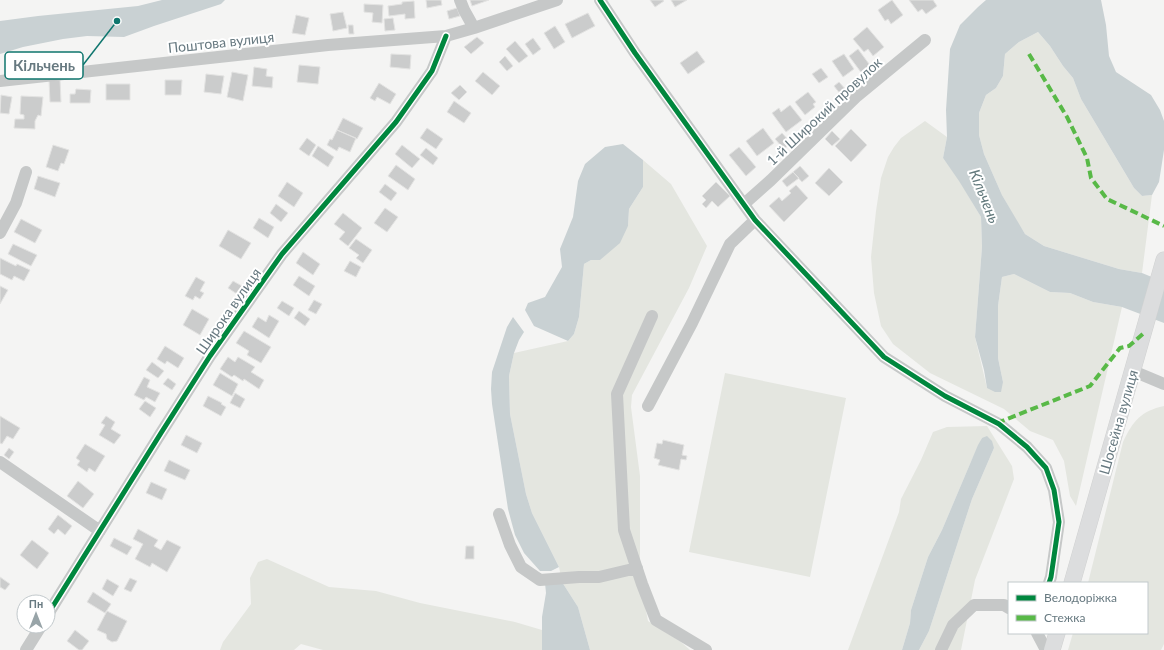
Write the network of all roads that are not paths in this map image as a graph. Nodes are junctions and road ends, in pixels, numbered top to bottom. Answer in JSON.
{"nodes":[{"id":1,"x":460,"y":0,"type":"edge"},
{"id":2,"x":557,"y":0,"type":"edge"},
{"id":3,"x":600,"y":0,"type":"edge"},
{"id":4,"x":474,"y":28,"type":"junction"},
{"id":5,"x":446,"y":36,"type":"junction"},
{"id":6,"x":925,"y":40,"type":"dead end"},
{"id":7,"x":0,"y":81,"type":"edge"},
{"id":8,"x":26,"y":172,"type":"dead end"},
{"id":9,"x":744,"y":204,"type":"junction"},
{"id":10,"x":755,"y":220,"type":"junction"},
{"id":11,"x":0,"y":233,"type":"edge"},
{"id":12,"x":1164,"y":260,"type":"edge"},
{"id":13,"x":652,"y":316,"type":"dead end"},
{"id":14,"x":1133,"y":371,"type":"junction"},
{"id":15,"x":1164,"y":384,"type":"edge"},
{"id":16,"x":648,"y":406,"type":"dead end"},
{"id":17,"x":0,"y":462,"type":"edge"},
{"id":18,"x":499,"y":514,"type":"dead end"},
{"id":19,"x":100,"y":531,"type":"junction"},
{"id":20,"x":637,"y":568,"type":"junction"},
{"id":21,"x":1049,"y":582,"type":"edge"},
{"id":22,"x":1072,"y":582,"type":"edge"},
{"id":23,"x":56,"y":601,"type":"edge"},
{"id":24,"x":1008,"y":607,"type":"edge"},
{"id":25,"x":36,"y":634,"type":"edge"},
{"id":26,"x":1055,"y":634,"type":"edge"},
{"id":27,"x":1042,"y":641,"type":"edge"},
{"id":28,"x":26,"y":650,"type":"edge"},
{"id":29,"x":706,"y":650,"type":"edge"},
{"id":30,"x":941,"y":650,"type":"edge"}],
"edges":[{"from":1,"to":4,"type":"street"},
{"from":2,"to":4,"type":"street"},
{"from":3,"to":9,"type":"street"},
{"from":4,"to":5,"type":"street"},
{"from":5,"to":7,"type":"street","name":"Поштова вулиця"},
{"from":5,"to":19,"type":"street","name":"Широка вулиця"},
{"from":6,"to":9,"type":"street","name":"1-й Широкий провулок"},
{"from":8,"to":11,"type":"street"},
{"from":9,"to":10,"type":"street"},
{"from":10,"to":16,"type":"street"},
{"from":10,"to":21,"type":"street"},
{"from":12,"to":14,"type":"main road","name":"Шосейна вулиця"},
{"from":13,"to":20,"type":"street"},
{"from":14,"to":15,"type":"street"},
{"from":14,"to":22,"type":"main road","name":"Шосейна вулиця"},
{"from":17,"to":19,"type":"street"},
{"from":18,"to":20,"type":"street"},
{"from":19,"to":23,"type":"street","name":"Широка вулиця"},
{"from":20,"to":29,"type":"street"},
{"from":24,"to":30,"type":"street"},
{"from":25,"to":28,"type":"street"},
{"from":26,"to":27,"type":"main road"}]}
